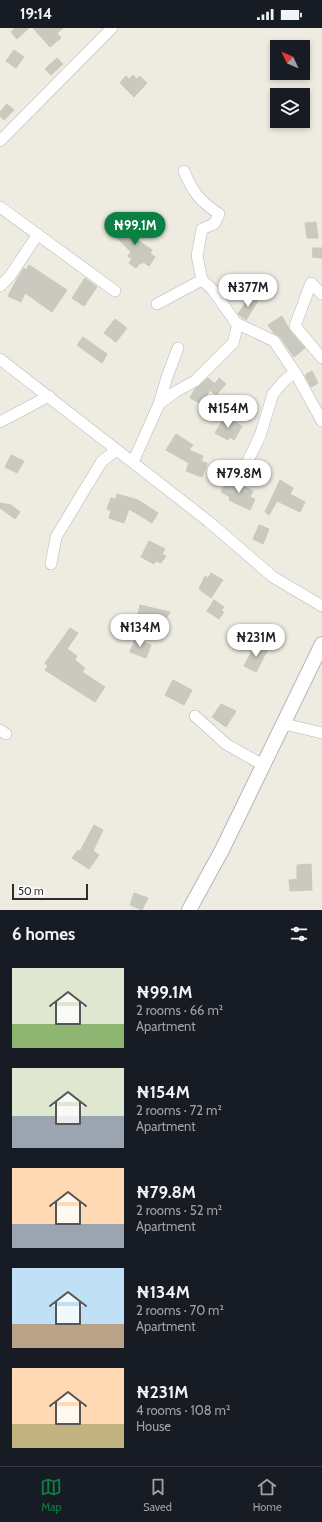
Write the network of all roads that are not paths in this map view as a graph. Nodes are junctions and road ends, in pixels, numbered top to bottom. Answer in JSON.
{"nodes":[{"id":1,"x":112,"y":28,"type":"edge"},
{"id":2,"x":0,"y":141,"type":"edge"},
{"id":3,"x":184,"y":171,"type":"dead end"},
{"id":4,"x":0,"y":207,"type":"edge"},
{"id":5,"x":38,"y":234,"type":"junction"},
{"id":6,"x":202,"y":280,"type":"junction"},
{"id":7,"x":0,"y":286,"type":"edge"},
{"id":8,"x":115,"y":291,"type":"dead end"},
{"id":9,"x":322,"y":294,"type":"edge"},
{"id":10,"x":157,"y":304,"type":"dead end"},
{"id":11,"x":238,"y":324,"type":"junction"},
{"id":12,"x":178,"y":348,"type":"dead end"},
{"id":13,"x":322,"y":358,"type":"edge"},
{"id":14,"x":0,"y":359,"type":"edge"},
{"id":15,"x":295,"y":372,"type":"junction"},
{"id":16,"x":49,"y":396,"type":"junction"},
{"id":17,"x":159,"y":404,"type":"junction"},
{"id":18,"x":322,"y":421,"type":"edge"},
{"id":19,"x":0,"y":422,"type":"edge"},
{"id":20,"x":118,"y":450,"type":"junction"},
{"id":21,"x":133,"y":462,"type":"junction"},
{"id":22,"x":246,"y":465,"type":"dead end"},
{"id":23,"x":51,"y":564,"type":"dead end"},
{"id":24,"x":322,"y":606,"type":"edge"},
{"id":25,"x":322,"y":644,"type":"edge"},
{"id":26,"x":195,"y":716,"type":"dead end"},
{"id":27,"x":284,"y":724,"type":"junction"},
{"id":28,"x":322,"y":733,"type":"edge"},
{"id":29,"x":264,"y":765,"type":"junction"},
{"id":30,"x":189,"y":910,"type":"edge"}],
"edges":[{"from":1,"to":2,"type":"street"},
{"from":3,"to":6,"type":"street"},
{"from":4,"to":5,"type":"street"},
{"from":5,"to":7,"type":"street"},
{"from":5,"to":8,"type":"street"},
{"from":6,"to":10,"type":"street"},
{"from":6,"to":11,"type":"street"},
{"from":9,"to":13,"type":"street"},
{"from":11,"to":15,"type":"street"},
{"from":11,"to":17,"type":"street"},
{"from":12,"to":17,"type":"street"},
{"from":14,"to":16,"type":"street"},
{"from":15,"to":18,"type":"street"},
{"from":15,"to":22,"type":"street"},
{"from":16,"to":19,"type":"street"},
{"from":16,"to":20,"type":"street"},
{"from":17,"to":21,"type":"street"},
{"from":20,"to":21,"type":"street"},
{"from":20,"to":23,"type":"street"},
{"from":21,"to":24,"type":"street"},
{"from":25,"to":27,"type":"street"},
{"from":26,"to":29,"type":"street"},
{"from":27,"to":28,"type":"street"},
{"from":27,"to":29,"type":"street"},
{"from":29,"to":30,"type":"street"}]}
